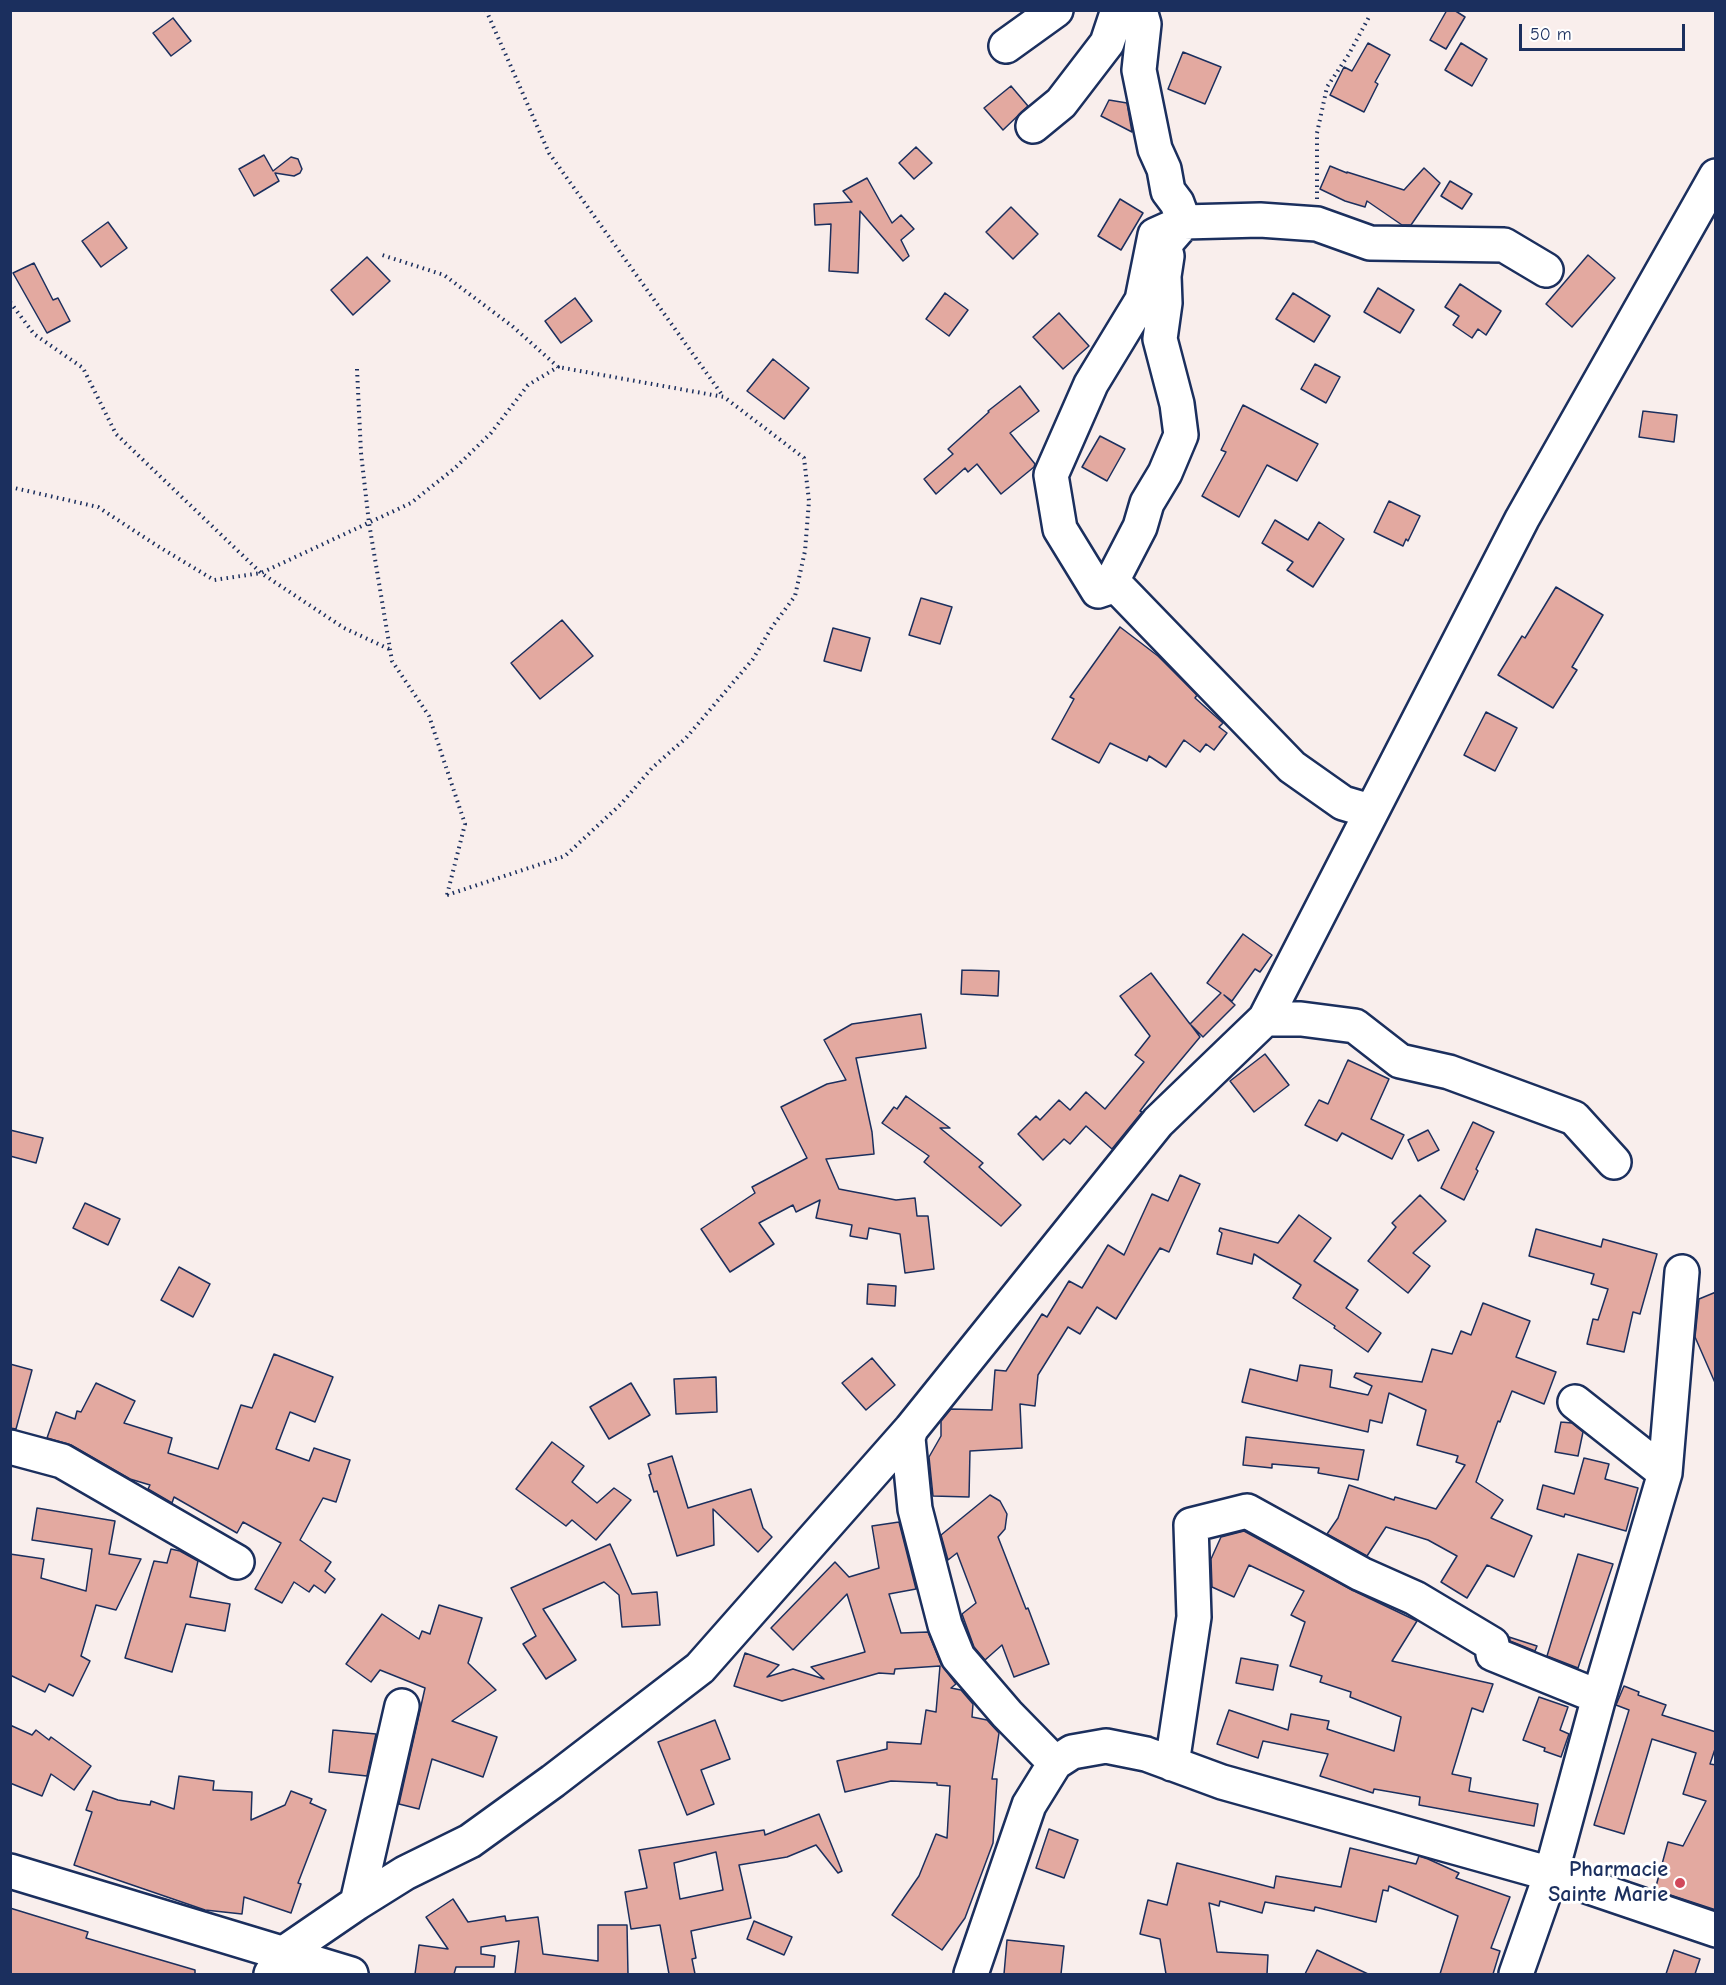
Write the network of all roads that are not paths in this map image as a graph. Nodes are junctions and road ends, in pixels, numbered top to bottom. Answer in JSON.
{"nodes":[{"id":1,"x":1056,"y":10,"type":"edge"},
{"id":2,"x":1118,"y":10,"type":"edge"},
{"id":3,"x":1140,"y":10,"type":"edge"},
{"id":4,"x":1006,"y":46,"type":"dead end"},
{"id":5,"x":1033,"y":126,"type":"dead end"},
{"id":6,"x":1716,"y":176,"type":"edge"},
{"id":7,"x":1184,"y":222,"type":"junction"},
{"id":8,"x":1546,"y":270,"type":"dead end"},
{"id":9,"x":1112,"y":581,"type":"junction"},
{"id":10,"x":1370,"y":811,"type":"junction"},
{"id":11,"x":1265,"y":1019,"type":"junction"},
{"id":12,"x":1614,"y":1162,"type":"dead end"},
{"id":13,"x":1682,"y":1272,"type":"dead end"},
{"id":14,"x":1575,"y":1402,"type":"dead end"},
{"id":15,"x":911,"y":1429,"type":"junction"},
{"id":16,"x":10,"y":1447,"type":"edge"},
{"id":17,"x":1665,"y":1473,"type":"junction"},
{"id":18,"x":237,"y":1562,"type":"dead end"},
{"id":19,"x":1599,"y":1697,"type":"junction"},
{"id":20,"x":402,"y":1706,"type":"dead end"},
{"id":21,"x":1055,"y":1763,"type":"junction"},
{"id":22,"x":1172,"y":1764,"type":"junction"},
{"id":23,"x":10,"y":1870,"type":"edge"},
{"id":24,"x":1551,"y":1874,"type":"junction"},
{"id":25,"x":357,"y":1903,"type":"junction"},
{"id":26,"x":1716,"y":1930,"type":"edge"},
{"id":27,"x":278,"y":1964,"type":"edge"},
{"id":28,"x":351,"y":1974,"type":"edge"},
{"id":29,"x":970,"y":1974,"type":"edge"},
{"id":30,"x":1516,"y":1974,"type":"edge"}],
"edges":[{"from":1,"to":4,"type":"street"},
{"from":2,"to":5,"type":"street"},
{"from":3,"to":7,"type":"street"},
{"from":6,"to":10,"type":"street"},
{"from":7,"to":8,"type":"street"},
{"from":7,"to":9,"type":"street"},
{"from":7,"to":9,"type":"street"},
{"from":9,"to":10,"type":"street"},
{"from":10,"to":11,"type":"street"},
{"from":11,"to":12,"type":"street"},
{"from":11,"to":15,"type":"street"},
{"from":13,"to":17,"type":"street"},
{"from":14,"to":17,"type":"street"},
{"from":15,"to":21,"type":"street"},
{"from":15,"to":25,"type":"street"},
{"from":16,"to":18,"type":"street"},
{"from":17,"to":19,"type":"street"},
{"from":19,"to":22,"type":"street"},
{"from":19,"to":24,"type":"street"},
{"from":20,"to":25,"type":"street"},
{"from":21,"to":22,"type":"street"},
{"from":21,"to":29,"type":"street"},
{"from":22,"to":24,"type":"street"},
{"from":23,"to":27,"type":"street"},
{"from":24,"to":26,"type":"street"},
{"from":24,"to":30,"type":"street"},
{"from":25,"to":27,"type":"street"},
{"from":27,"to":28,"type":"street"}]}
